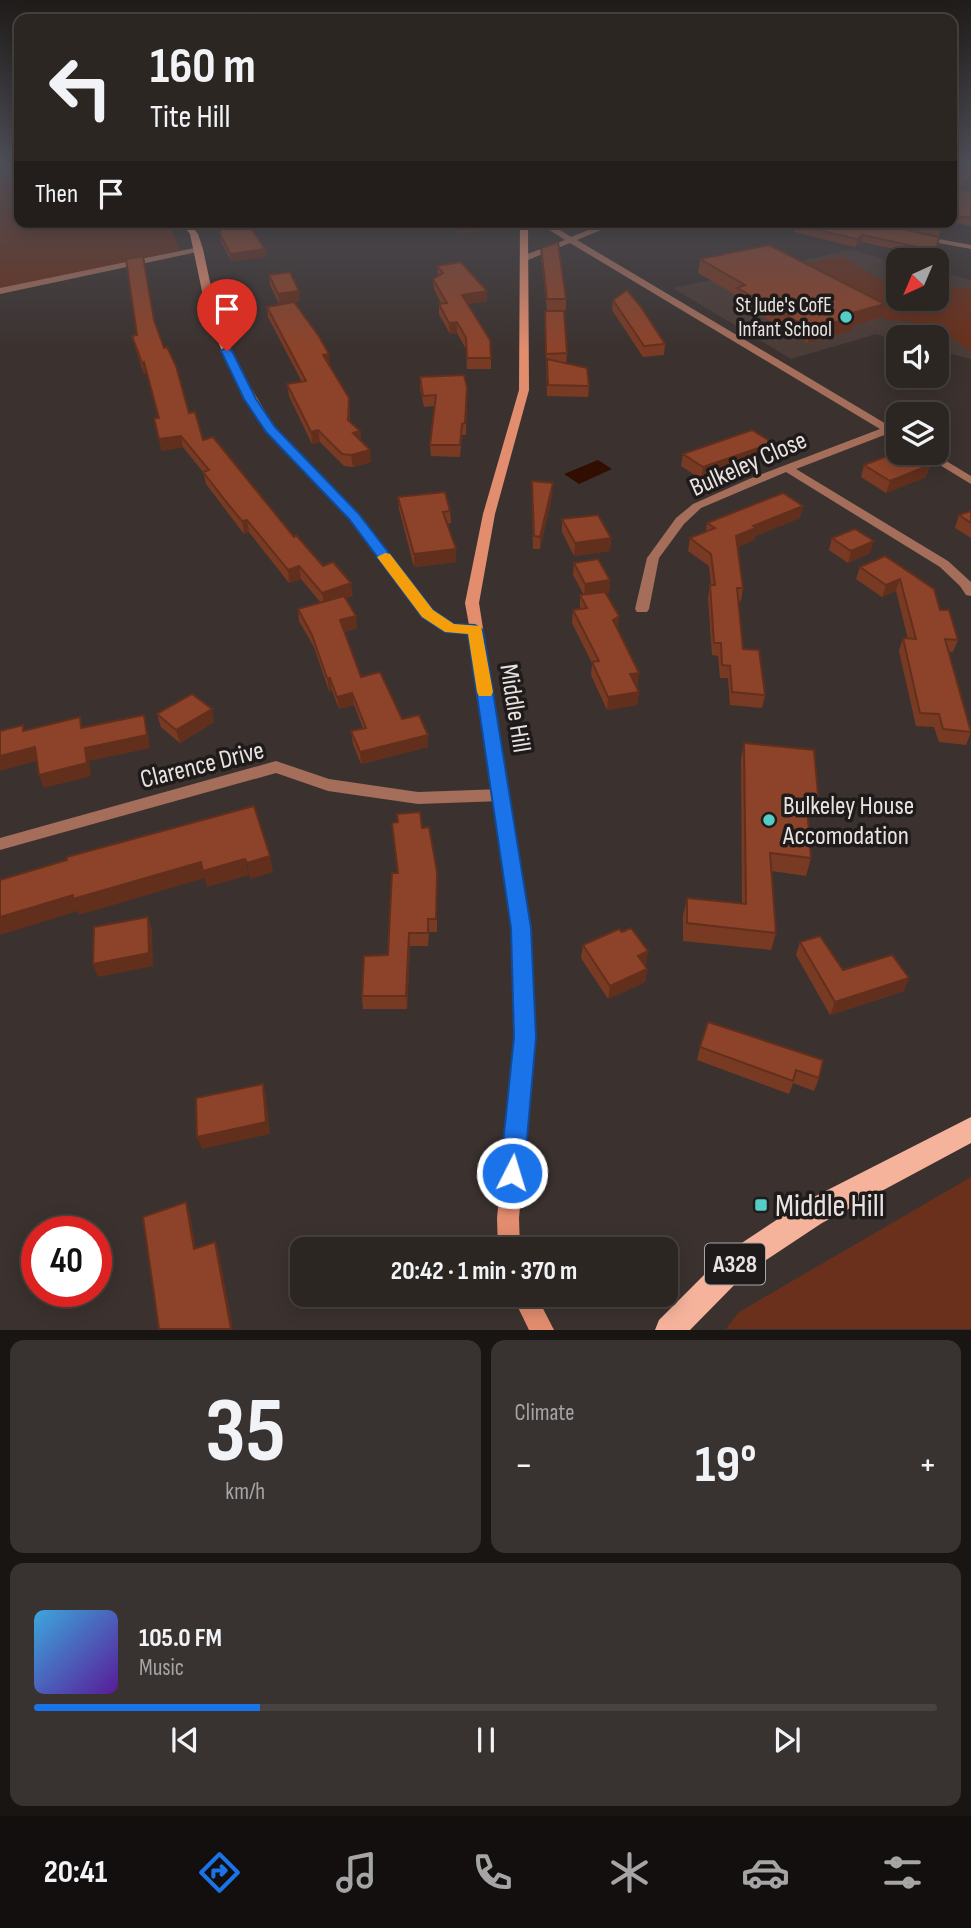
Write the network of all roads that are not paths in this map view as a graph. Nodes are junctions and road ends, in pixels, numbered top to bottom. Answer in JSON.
{"nodes":[{"id":1,"x":189,"y":228,"type":"edge"},
{"id":2,"x":524,"y":228,"type":"edge"},
{"id":3,"x":552,"y":228,"type":"edge"},
{"id":4,"x":601,"y":228,"type":"edge"},
{"id":5,"x":907,"y":235,"type":"edge"},
{"id":6,"x":573,"y":239,"type":"junction"},
{"id":7,"x":971,"y":247,"type":"edge"},
{"id":8,"x":199,"y":249,"type":"junction"},
{"id":9,"x":525,"y":258,"type":"junction"},
{"id":10,"x":0,"y":292,"type":"edge"},
{"id":11,"x":886,"y":429,"type":"edge"},
{"id":12,"x":886,"y":435,"type":"edge"},
{"id":13,"x":945,"y":465,"type":"edge"},
{"id":14,"x":787,"y":468,"type":"junction"},
{"id":15,"x":971,"y":481,"type":"edge"},
{"id":16,"x":971,"y":592,"type":"edge"},
{"id":17,"x":642,"y":609,"type":"dead end"},
{"id":18,"x":475,"y":630,"type":"junction"},
{"id":19,"x":502,"y":795,"type":"junction"},
{"id":20,"x":0,"y":844,"type":"edge"},
{"id":21,"x":971,"y":1129,"type":"edge"},
{"id":22,"x":509,"y":1237,"type":"edge"},
{"id":23,"x":530,"y":1307,"type":"edge"},
{"id":24,"x":542,"y":1329,"type":"edge"},
{"id":25,"x":668,"y":1329,"type":"edge"}],
"edges":[{"from":1,"to":8,"type":"street"},
{"from":2,"to":9,"type":"street","name":"Middle Hill"},
{"from":3,"to":6,"type":"street"},
{"from":4,"to":6,"type":"street"},
{"from":5,"to":7,"type":"street"},
{"from":6,"to":9,"type":"street"},
{"from":6,"to":11,"type":"street"},
{"from":8,"to":10,"type":"street"},
{"from":8,"to":18,"type":"street"},
{"from":9,"to":18,"type":"street","name":"Middle Hill"},
{"from":12,"to":14,"type":"street","name":"Bulkeley Close"},
{"from":13,"to":15,"type":"street"},
{"from":14,"to":16,"type":"street"},
{"from":14,"to":17,"type":"street","name":"Bulkeley Close"},
{"from":18,"to":19,"type":"street","name":"Middle Hill"},
{"from":19,"to":20,"type":"street","name":"Clarence Drive"},
{"from":19,"to":22,"type":"street","name":"Middle Hill"},
{"from":21,"to":25,"type":"main road","number":"A328"},
{"from":23,"to":24,"type":"street"}]}
